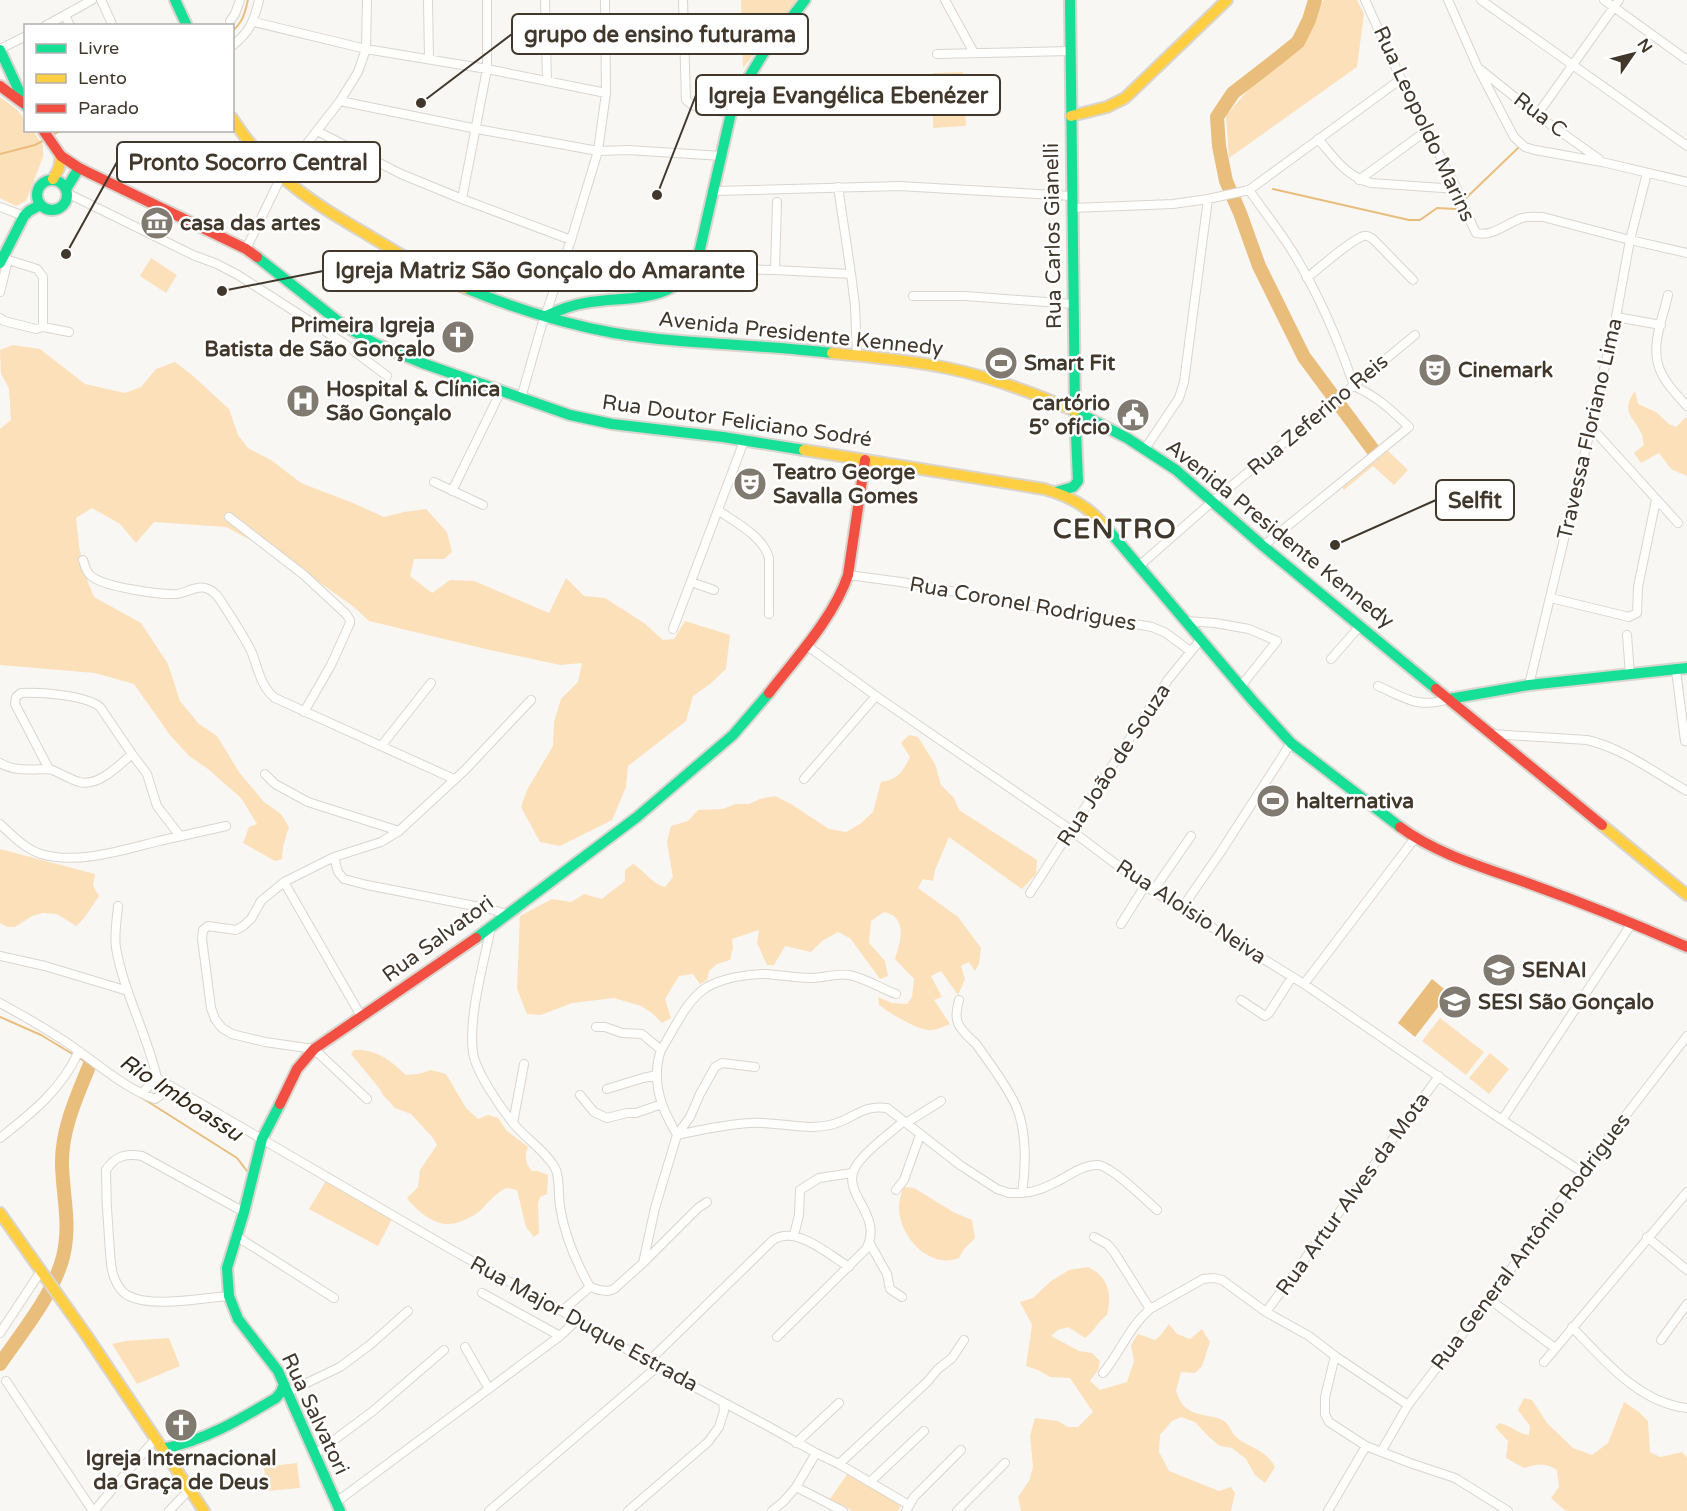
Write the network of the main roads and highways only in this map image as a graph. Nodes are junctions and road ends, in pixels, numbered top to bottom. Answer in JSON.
{"nodes":[{"id":1,"x":175,"y":0,"type":"edge"},
{"id":2,"x":805,"y":0,"type":"edge"},
{"id":3,"x":1070,"y":0,"type":"edge"},
{"id":4,"x":1227,"y":0,"type":"edge"},
{"id":5,"x":186,"y":24,"type":"edge"},
{"id":6,"x":0,"y":50,"type":"edge"},
{"id":7,"x":0,"y":86,"type":"edge"},
{"id":8,"x":24,"y":104,"type":"edge"},
{"id":9,"x":1071,"y":116,"type":"junction"},
{"id":10,"x":234,"y":121,"type":"edge"},
{"id":11,"x":44,"y":132,"type":"edge"},
{"id":12,"x":61,"y":156,"type":"junction"},
{"id":13,"x":79,"y":168,"type":"junction"},
{"id":14,"x":53,"y":179,"type":"junction"},
{"id":15,"x":67,"y":191,"type":"junction"},
{"id":16,"x":40,"y":205,"type":"junction"},
{"id":17,"x":4,"y":260,"type":"edge"},
{"id":18,"x":546,"y":316,"type":"junction"},
{"id":19,"x":1075,"y":411,"type":"junction"},
{"id":20,"x":865,"y":460,"type":"junction"},
{"id":21,"x":1056,"y":492,"type":"junction"},
{"id":22,"x":1682,"y":669,"type":"edge"},
{"id":23,"x":1449,"y":699,"type":"junction"},
{"id":24,"x":1687,"y":895,"type":"edge"},
{"id":25,"x":1687,"y":947,"type":"edge"},
{"id":26,"x":0,"y":1213,"type":"edge"},
{"id":27,"x":286,"y":1388,"type":"junction"},
{"id":28,"x":276,"y":1398,"type":"junction"},
{"id":29,"x":292,"y":1403,"type":"junction"},
{"id":30,"x":162,"y":1449,"type":"junction"},
{"id":31,"x":338,"y":1507,"type":"edge"},
{"id":32,"x":204,"y":1511,"type":"edge"}],
"edges":[{"from":1,"to":5,"type":"main road"},
{"from":2,"to":18,"type":"main road"},
{"from":3,"to":9,"type":"main road","name":"Rua Carlos Gianelli"},
{"from":4,"to":9,"type":"main road"},
{"from":6,"to":8,"type":"main road"},
{"from":7,"to":8,"type":"main road"},
{"from":9,"to":19,"type":"main road","name":"Rua Carlos Gianelli"},
{"from":10,"to":18,"type":"main road","name":"Avenida Presidente Kennedy"},
{"from":11,"to":12,"type":"main road","name":"Rua Doutor Feliciano Sodré"},
{"from":12,"to":13,"type":"main road","name":"Rua Doutor Feliciano Sodré"},
{"from":12,"to":14,"type":"main road"},
{"from":13,"to":15,"type":"main road"},
{"from":13,"to":20,"type":"main road","name":"Rua Doutor Feliciano Sodré"},
{"from":14,"to":15,"type":"main road"},
{"from":14,"to":16,"type":"main road"},
{"from":15,"to":16,"type":"main road"},
{"from":16,"to":17,"type":"main road"},
{"from":18,"to":19,"type":"main road","name":"Avenida Presidente Kennedy"},
{"from":19,"to":21,"type":"main road","name":"Rua Carlos Gianelli"},
{"from":19,"to":23,"type":"main road","name":"Avenida Presidente Kennedy"},
{"from":20,"to":21,"type":"main road","name":"Rua Doutor Feliciano Sodré"},
{"from":20,"to":27,"type":"main road","name":"Rua Salvatori"},
{"from":21,"to":25,"type":"main road","name":"Rua Doutor Feliciano Sodré"},
{"from":22,"to":23,"type":"main road"},
{"from":23,"to":24,"type":"main road","name":"Avenida Presidente Kennedy"},
{"from":26,"to":30,"type":"main road"},
{"from":27,"to":28,"type":"main road"},
{"from":27,"to":29,"type":"main road","name":"Rua Salvatori"},
{"from":28,"to":29,"type":"main road"},
{"from":28,"to":30,"type":"main road"},
{"from":29,"to":31,"type":"main road","name":"Rua Salvatori"},
{"from":30,"to":32,"type":"main road"}]}
